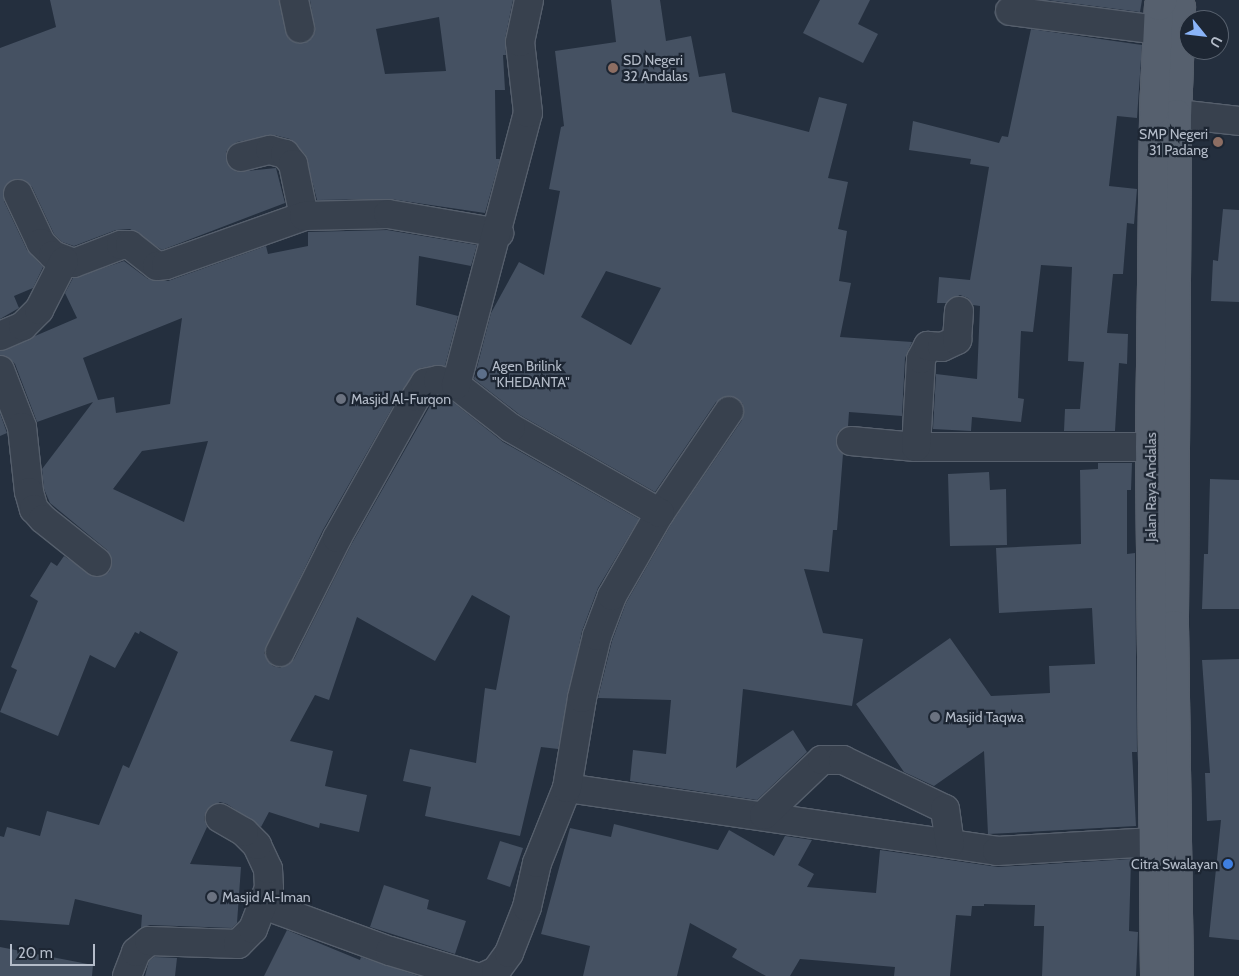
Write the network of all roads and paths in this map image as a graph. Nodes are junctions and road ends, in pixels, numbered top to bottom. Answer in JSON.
{"nodes":[{"id":1,"x":294,"y":0,"type":"edge"},
{"id":2,"x":529,"y":0,"type":"edge"},
{"id":3,"x":1163,"y":0,"type":"edge"},
{"id":4,"x":1178,"y":0,"type":"edge"},
{"id":5,"x":1010,"y":11,"type":"dead end"},
{"id":6,"x":300,"y":28,"type":"dead end"},
{"id":7,"x":1159,"y":30,"type":"junction"},
{"id":8,"x":1177,"y":114,"type":"junction"},
{"id":9,"x":1239,"y":121,"type":"edge"},
{"id":10,"x":241,"y":157,"type":"dead end"},
{"id":11,"x":18,"y":194,"type":"dead end"},
{"id":12,"x":304,"y":216,"type":"junction"},
{"id":13,"x":499,"y":233,"type":"junction"},
{"id":14,"x":64,"y":261,"type":"junction"},
{"id":15,"x":960,"y":311,"type":"dead end"},
{"id":16,"x":0,"y":336,"type":"edge"},
{"id":17,"x":0,"y":370,"type":"edge"},
{"id":18,"x":1163,"y":378,"type":"junction"},
{"id":19,"x":456,"y":385,"type":"junction"},
{"id":20,"x":729,"y":411,"type":"dead end"},
{"id":21,"x":851,"y":441,"type":"dead end"},
{"id":22,"x":916,"y":447,"type":"junction"},
{"id":23,"x":1150,"y":447,"type":"junction"},
{"id":24,"x":660,"y":512,"type":"junction"},
{"id":25,"x":97,"y":562,"type":"dead end"},
{"id":26,"x":280,"y":652,"type":"dead end"},
{"id":27,"x":567,"y":788,"type":"junction"},
{"id":28,"x":764,"y":815,"type":"junction"},
{"id":29,"x":220,"y":818,"type":"dead end"},
{"id":30,"x":1155,"y":842,"type":"junction"},
{"id":31,"x":950,"y":844,"type":"junction"},
{"id":32,"x":264,"y":905,"type":"junction"},
{"id":33,"x":127,"y":976,"type":"edge"},
{"id":34,"x":473,"y":976,"type":"edge"},
{"id":35,"x":485,"y":976,"type":"edge"},
{"id":36,"x":1154,"y":976,"type":"edge"},
{"id":37,"x":1179,"y":976,"type":"edge"}],
"edges":[{"from":1,"to":6,"type":"street"},
{"from":2,"to":13,"type":"street"},
{"from":3,"to":7,"type":"main road","name":"Jalan Raya Andalas"},
{"from":4,"to":8,"type":"main road","name":"Jalan Raya Andalas"},
{"from":5,"to":7,"type":"street"},
{"from":7,"to":18,"type":"main road","name":"Jalan Raya Andalas"},
{"from":8,"to":9,"type":"street"},
{"from":8,"to":18,"type":"main road","name":"Jalan Raya Andalas"},
{"from":10,"to":12,"type":"street"},
{"from":11,"to":14,"type":"street"},
{"from":12,"to":13,"type":"street"},
{"from":12,"to":14,"type":"street"},
{"from":13,"to":19,"type":"street"},
{"from":14,"to":16,"type":"street"},
{"from":15,"to":22,"type":"street"},
{"from":17,"to":25,"type":"street"},
{"from":18,"to":23,"type":"main road","name":"Jalan Raya Andalas"},
{"from":18,"to":37,"type":"main road","name":"Jalan Raya Andalas"},
{"from":19,"to":24,"type":"street"},
{"from":19,"to":26,"type":"street"},
{"from":20,"to":24,"type":"street"},
{"from":21,"to":22,"type":"street"},
{"from":22,"to":23,"type":"street"},
{"from":23,"to":30,"type":"main road","name":"Jalan Raya Andalas"},
{"from":24,"to":27,"type":"street"},
{"from":27,"to":28,"type":"street"},
{"from":27,"to":35,"type":"street"},
{"from":28,"to":31,"type":"street"},
{"from":28,"to":31,"type":"street"},
{"from":29,"to":32,"type":"street"},
{"from":30,"to":31,"type":"street"},
{"from":30,"to":36,"type":"main road","name":"Jalan Raya Andalas"},
{"from":32,"to":33,"type":"street"},
{"from":32,"to":34,"type":"street"}]}
